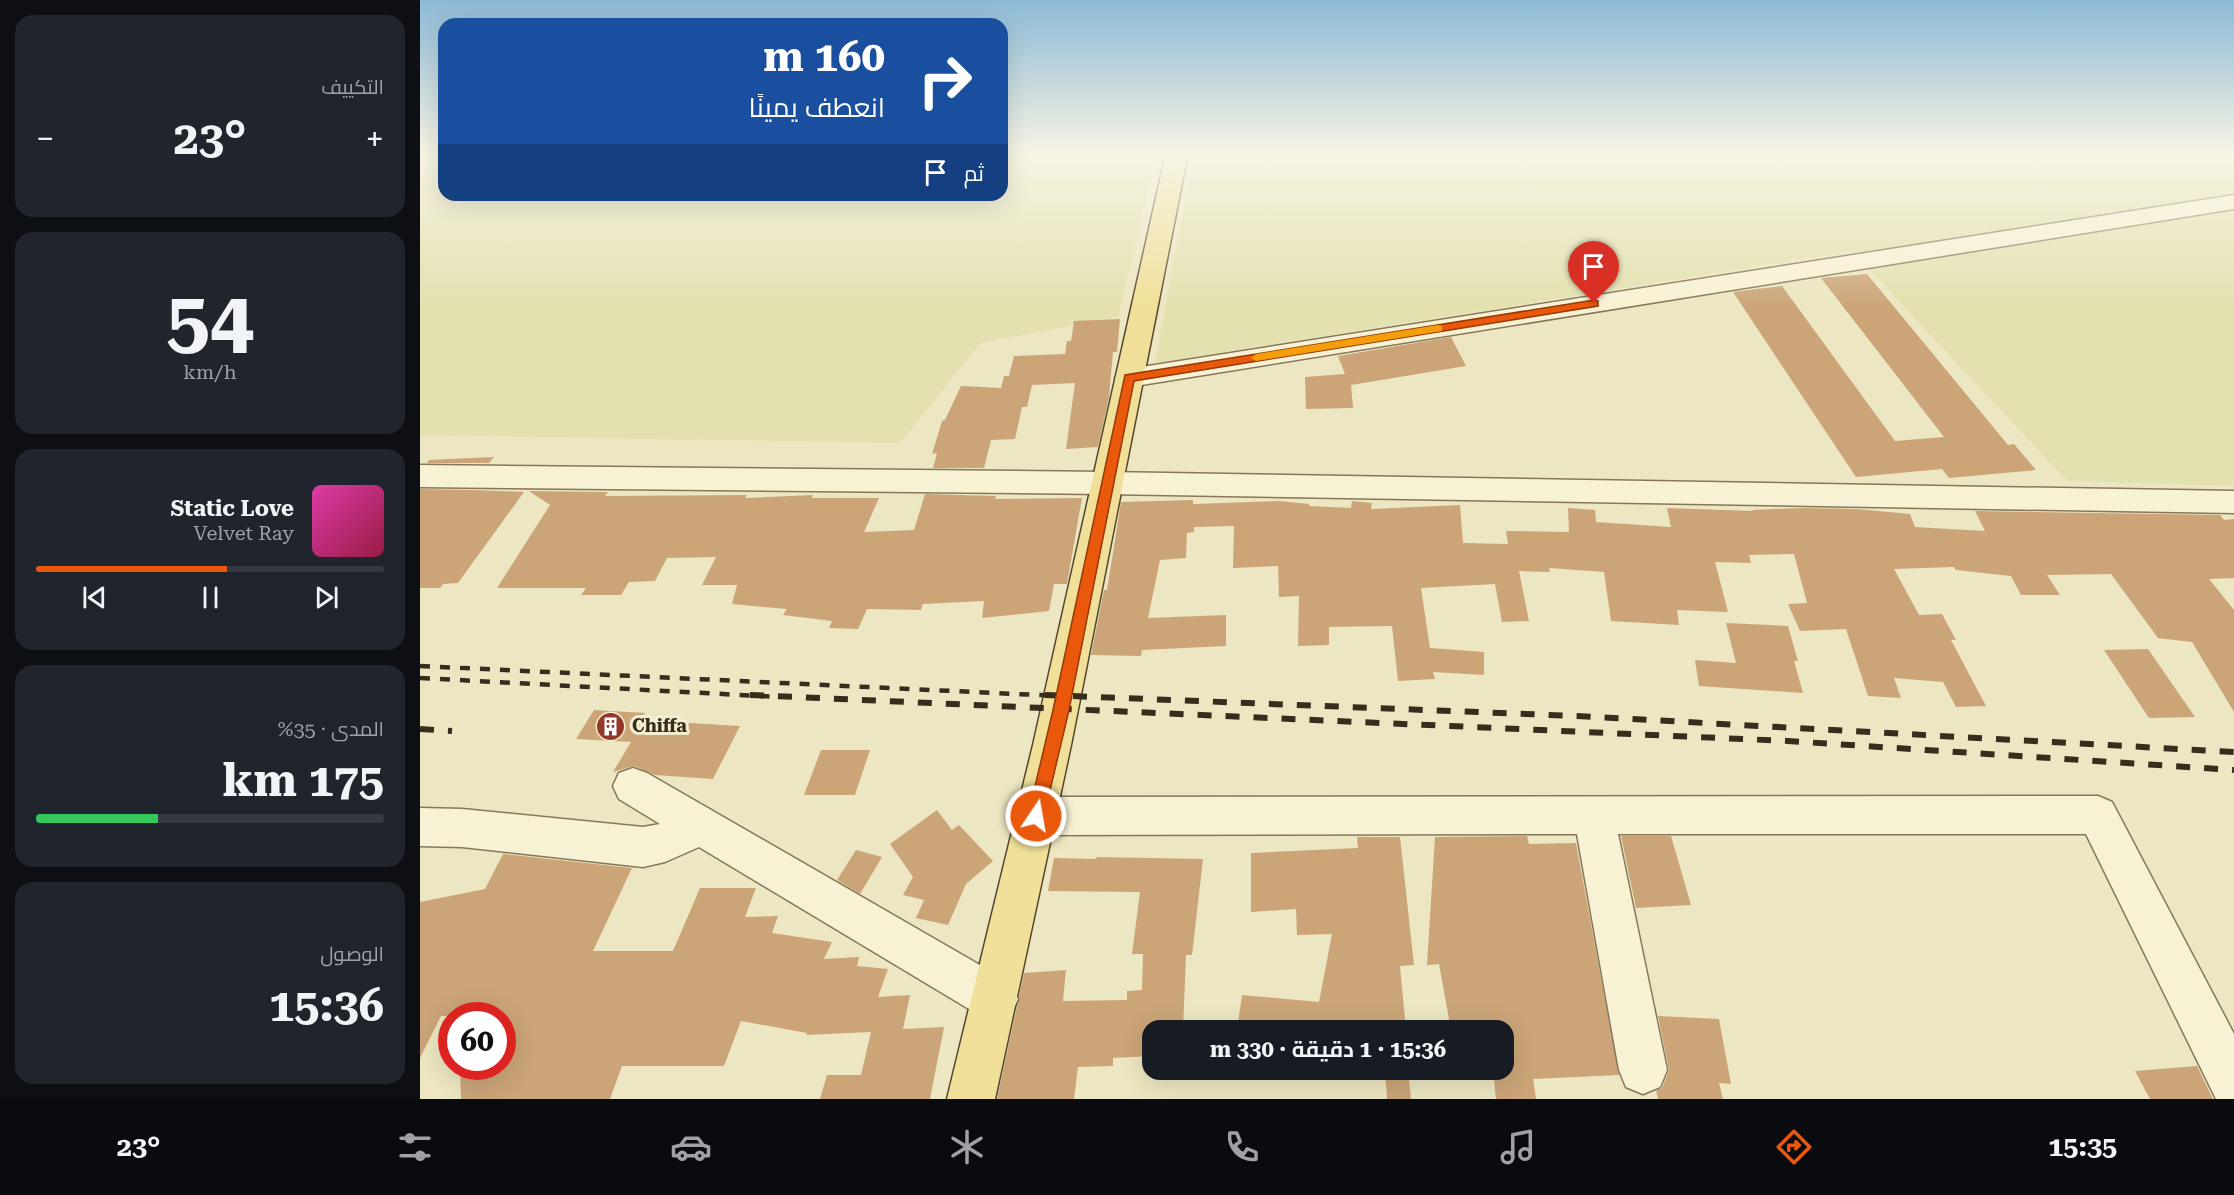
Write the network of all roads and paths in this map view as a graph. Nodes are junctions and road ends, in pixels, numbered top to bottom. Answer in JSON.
{"nodes":[{"id":1,"x":1166,"y":204,"type":"edge"},
{"id":2,"x":2220,"y":204,"type":"edge"},
{"id":3,"x":1129,"y":378,"type":"junction"},
{"id":4,"x":420,"y":476,"type":"edge"},
{"id":5,"x":1106,"y":483,"type":"junction"},
{"id":6,"x":2234,"y":502,"type":"edge"},
{"id":7,"x":633,"y":786,"type":"dead end"},
{"id":8,"x":1036,"y":816,"type":"junction"},
{"id":9,"x":1594,"y":816,"type":"junction"},
{"id":10,"x":700,"y":826,"type":"junction"},
{"id":11,"x":420,"y":827,"type":"edge"},
{"id":12,"x":995,"y":999,"type":"junction"},
{"id":13,"x":1642,"y":1070,"type":"dead end"},
{"id":14,"x":2234,"y":1084,"type":"edge"},
{"id":15,"x":971,"y":1099,"type":"edge"}],
"edges":[{"from":1,"to":3,"type":"main road"},
{"from":2,"to":3,"type":"street"},
{"from":3,"to":5,"type":"main road"},
{"from":4,"to":5,"type":"street"},
{"from":5,"to":6,"type":"street"},
{"from":5,"to":8,"type":"main road"},
{"from":7,"to":10,"type":"street"},
{"from":8,"to":9,"type":"street"},
{"from":8,"to":12,"type":"main road"},
{"from":9,"to":13,"type":"street"},
{"from":9,"to":14,"type":"street"},
{"from":10,"to":11,"type":"street"},
{"from":10,"to":12,"type":"street"},
{"from":12,"to":15,"type":"main road"}]}
